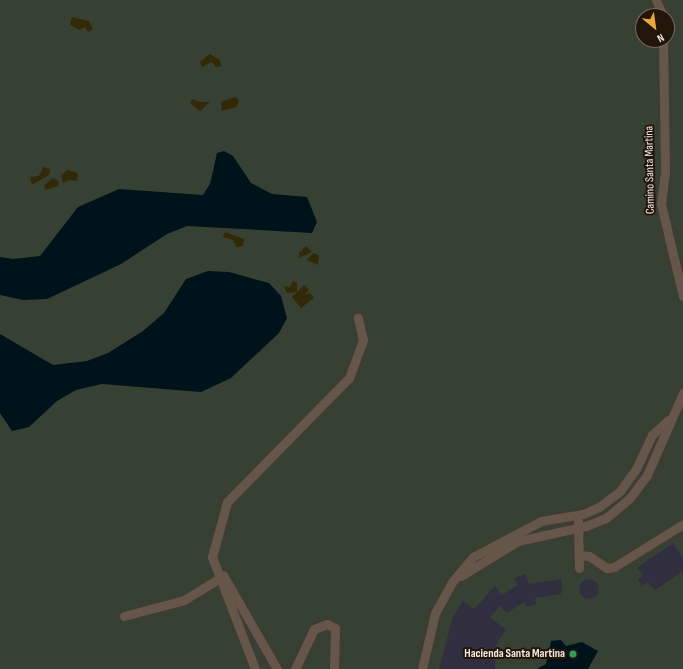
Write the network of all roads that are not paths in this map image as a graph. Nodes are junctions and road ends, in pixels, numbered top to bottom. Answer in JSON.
{"nodes":[{"id":1,"x":663,"y":48,"type":"edge"},
{"id":2,"x":683,"y":296,"type":"edge"},
{"id":3,"x":358,"y":318,"type":"dead end"},
{"id":4,"x":683,"y":393,"type":"edge"},
{"id":5,"x":668,"y":420,"type":"junction"},
{"id":6,"x":578,"y":515,"type":"junction"},
{"id":7,"x":683,"y":524,"type":"edge"},
{"id":8,"x":578,"y":527,"type":"junction"},
{"id":9,"x":579,"y":555,"type":"junction"},
{"id":10,"x":212,"y":557,"type":"junction"},
{"id":11,"x":579,"y":568,"type":"dead end"},
{"id":12,"x":220,"y":578,"type":"junction"},
{"id":13,"x":452,"y":582,"type":"junction"},
{"id":14,"x":124,"y":616,"type":"dead end"},
{"id":15,"x":254,"y":669,"type":"edge"},
{"id":16,"x":277,"y":669,"type":"edge"},
{"id":17,"x":295,"y":669,"type":"edge"},
{"id":18,"x":334,"y":669,"type":"edge"},
{"id":19,"x":422,"y":669,"type":"edge"}],
"edges":[{"from":1,"to":2,"type":"lane","name":"Camino Santa Martina"},
{"from":3,"to":10,"type":"lane"},
{"from":4,"to":5,"type":"lane"},
{"from":5,"to":6,"type":"lane"},
{"from":5,"to":8,"type":"lane"},
{"from":6,"to":8,"type":"lane"},
{"from":6,"to":13,"type":"lane"},
{"from":7,"to":9,"type":"lane"},
{"from":8,"to":9,"type":"lane"},
{"from":8,"to":13,"type":"lane"},
{"from":9,"to":11,"type":"lane"},
{"from":10,"to":12,"type":"lane"},
{"from":10,"to":16,"type":"lane"},
{"from":12,"to":14,"type":"lane"},
{"from":12,"to":15,"type":"lane"},
{"from":13,"to":19,"type":"lane"},
{"from":17,"to":18,"type":"lane"}]}
